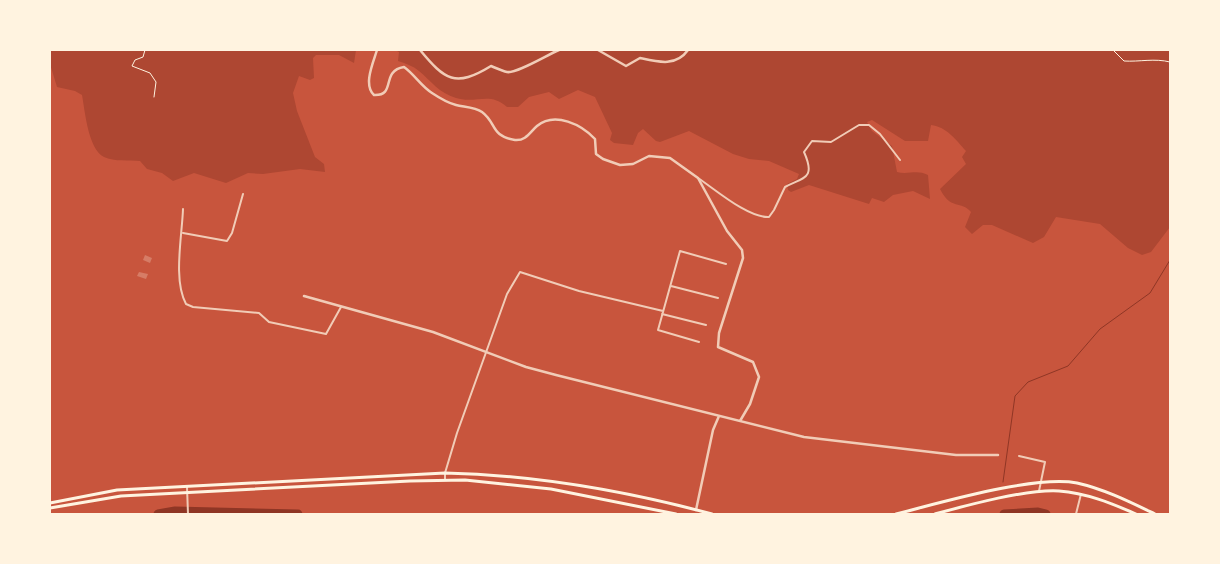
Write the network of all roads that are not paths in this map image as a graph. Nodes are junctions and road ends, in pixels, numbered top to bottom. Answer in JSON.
{"nodes":[{"id":1,"x":377,"y":50,"type":"edge"},
{"id":2,"x":420,"y":50,"type":"edge"},
{"id":3,"x":559,"y":50,"type":"edge"},
{"id":4,"x":598,"y":50,"type":"edge"},
{"id":5,"x":688,"y":50,"type":"edge"},
{"id":6,"x":900,"y":160,"type":"dead end"},
{"id":7,"x":698,"y":178,"type":"junction"},
{"id":8,"x":243,"y":194,"type":"dead end"},
{"id":9,"x":183,"y":209,"type":"dead end"},
{"id":10,"x":182,"y":233,"type":"junction"},
{"id":11,"x":726,"y":264,"type":"dead end"},
{"id":12,"x":670,"y":286,"type":"junction"},
{"id":13,"x":304,"y":296,"type":"dead end"},
{"id":14,"x":718,"y":298,"type":"dead end"},
{"id":15,"x":341,"y":308,"type":"junction"},
{"id":16,"x":663,"y":312,"type":"junction"},
{"id":17,"x":706,"y":325,"type":"dead end"},
{"id":18,"x":699,"y":342,"type":"dead end"},
{"id":19,"x":486,"y":351,"type":"junction"},
{"id":20,"x":719,"y":416,"type":"junction"},
{"id":21,"x":740,"y":421,"type":"junction"},
{"id":22,"x":998,"y":455,"type":"dead end"},
{"id":23,"x":1019,"y":456,"type":"dead end"},
{"id":24,"x":445,"y":473,"type":"junction"},
{"id":25,"x":445,"y":480,"type":"junction"},
{"id":26,"x":1039,"y":484,"type":"junction"},
{"id":27,"x":187,"y":487,"type":"junction"},
{"id":28,"x":1039,"y":491,"type":"junction"},
{"id":29,"x":187,"y":493,"type":"junction"},
{"id":30,"x":1081,"y":494,"type":"junction"},
{"id":31,"x":50,"y":502,"type":"edge"},
{"id":32,"x":50,"y":508,"type":"edge"},
{"id":33,"x":696,"y":510,"type":"junction"},
{"id":34,"x":188,"y":514,"type":"edge"},
{"id":35,"x":676,"y":514,"type":"edge"},
{"id":36,"x":712,"y":514,"type":"edge"},
{"id":37,"x":896,"y":514,"type":"edge"},
{"id":38,"x":934,"y":514,"type":"edge"},
{"id":39,"x":1076,"y":514,"type":"edge"},
{"id":40,"x":1136,"y":514,"type":"edge"},
{"id":41,"x":1155,"y":514,"type":"edge"}],
"edges":[{"from":1,"to":7,"type":"street"},
{"from":2,"to":3,"type":"street"},
{"from":4,"to":5,"type":"street"},
{"from":6,"to":7,"type":"street"},
{"from":7,"to":21,"type":"street"},
{"from":8,"to":10,"type":"street"},
{"from":9,"to":10,"type":"street"},
{"from":10,"to":15,"type":"street"},
{"from":11,"to":12,"type":"street"},
{"from":12,"to":14,"type":"street"},
{"from":12,"to":16,"type":"street"},
{"from":13,"to":15,"type":"street"},
{"from":15,"to":19,"type":"street"},
{"from":16,"to":17,"type":"street"},
{"from":16,"to":18,"type":"street"},
{"from":16,"to":19,"type":"street"},
{"from":19,"to":20,"type":"street"},
{"from":19,"to":24,"type":"street"},
{"from":20,"to":21,"type":"street"},
{"from":20,"to":33,"type":"street"},
{"from":21,"to":22,"type":"street"},
{"from":23,"to":26,"type":"street"},
{"from":24,"to":25,"type":"street"},
{"from":24,"to":27,"type":"main road"},
{"from":24,"to":33,"type":"main road"},
{"from":25,"to":29,"type":"main road"},
{"from":25,"to":35,"type":"main road"},
{"from":26,"to":28,"type":"street"},
{"from":26,"to":37,"type":"main road"},
{"from":26,"to":41,"type":"main road"},
{"from":27,"to":29,"type":"street"},
{"from":27,"to":31,"type":"main road"},
{"from":28,"to":30,"type":"main road"},
{"from":28,"to":38,"type":"main road"},
{"from":29,"to":32,"type":"main road"},
{"from":29,"to":34,"type":"street"},
{"from":30,"to":39,"type":"street"},
{"from":30,"to":40,"type":"main road"},
{"from":33,"to":36,"type":"main road"}]}
